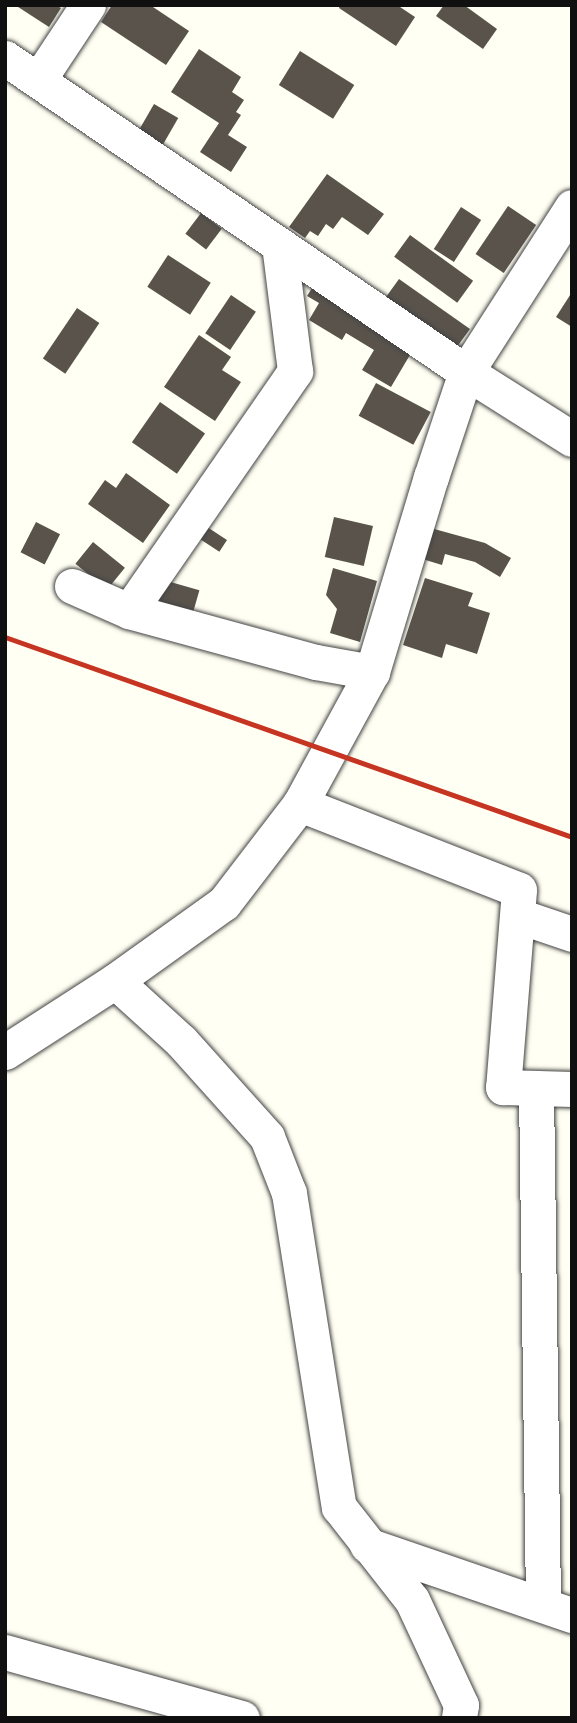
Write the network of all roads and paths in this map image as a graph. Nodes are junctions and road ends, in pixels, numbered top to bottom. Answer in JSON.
{"nodes":[{"id":1,"x":88,"y":5,"type":"edge"},
{"id":2,"x":5,"y":58,"type":"edge"},
{"id":3,"x":39,"y":79,"type":"junction"},
{"id":4,"x":572,"y":207,"type":"edge"},
{"id":5,"x":279,"y":245,"type":"junction"},
{"id":6,"x":466,"y":372,"type":"junction"},
{"id":7,"x":572,"y":439,"type":"edge"},
{"id":8,"x":72,"y":586,"type":"dead end"},
{"id":9,"x":129,"y":611,"type":"junction"},
{"id":10,"x":372,"y":672,"type":"junction"},
{"id":11,"x":300,"y":804,"type":"junction"},
{"id":12,"x":519,"y":916,"type":"junction"},
{"id":13,"x":572,"y":934,"type":"edge"},
{"id":14,"x":115,"y":981,"type":"junction"},
{"id":15,"x":5,"y":1052,"type":"edge"},
{"id":16,"x":536,"y":1088,"type":"junction"},
{"id":17,"x":572,"y":1089,"type":"edge"},
{"id":18,"x":367,"y":1545,"type":"junction"},
{"id":19,"x":557,"y":1609,"type":"edge"},
{"id":20,"x":5,"y":1651,"type":"edge"},
{"id":21,"x":242,"y":1718,"type":"edge"},
{"id":22,"x":459,"y":1718,"type":"edge"}],
"edges":[{"from":1,"to":3,"type":"street"},
{"from":2,"to":3,"type":"street"},
{"from":3,"to":5,"type":"street"},
{"from":4,"to":6,"type":"street"},
{"from":5,"to":6,"type":"street"},
{"from":5,"to":9,"type":"street"},
{"from":6,"to":7,"type":"street"},
{"from":6,"to":10,"type":"street"},
{"from":8,"to":9,"type":"street"},
{"from":9,"to":10,"type":"street"},
{"from":10,"to":11,"type":"street"},
{"from":11,"to":12,"type":"street"},
{"from":11,"to":14,"type":"street"},
{"from":12,"to":13,"type":"street"},
{"from":12,"to":16,"type":"street"},
{"from":14,"to":15,"type":"street"},
{"from":14,"to":18,"type":"street"},
{"from":16,"to":17,"type":"street"},
{"from":16,"to":19,"type":"street"},
{"from":18,"to":19,"type":"street"},
{"from":18,"to":22,"type":"street"},
{"from":20,"to":21,"type":"street"}]}
